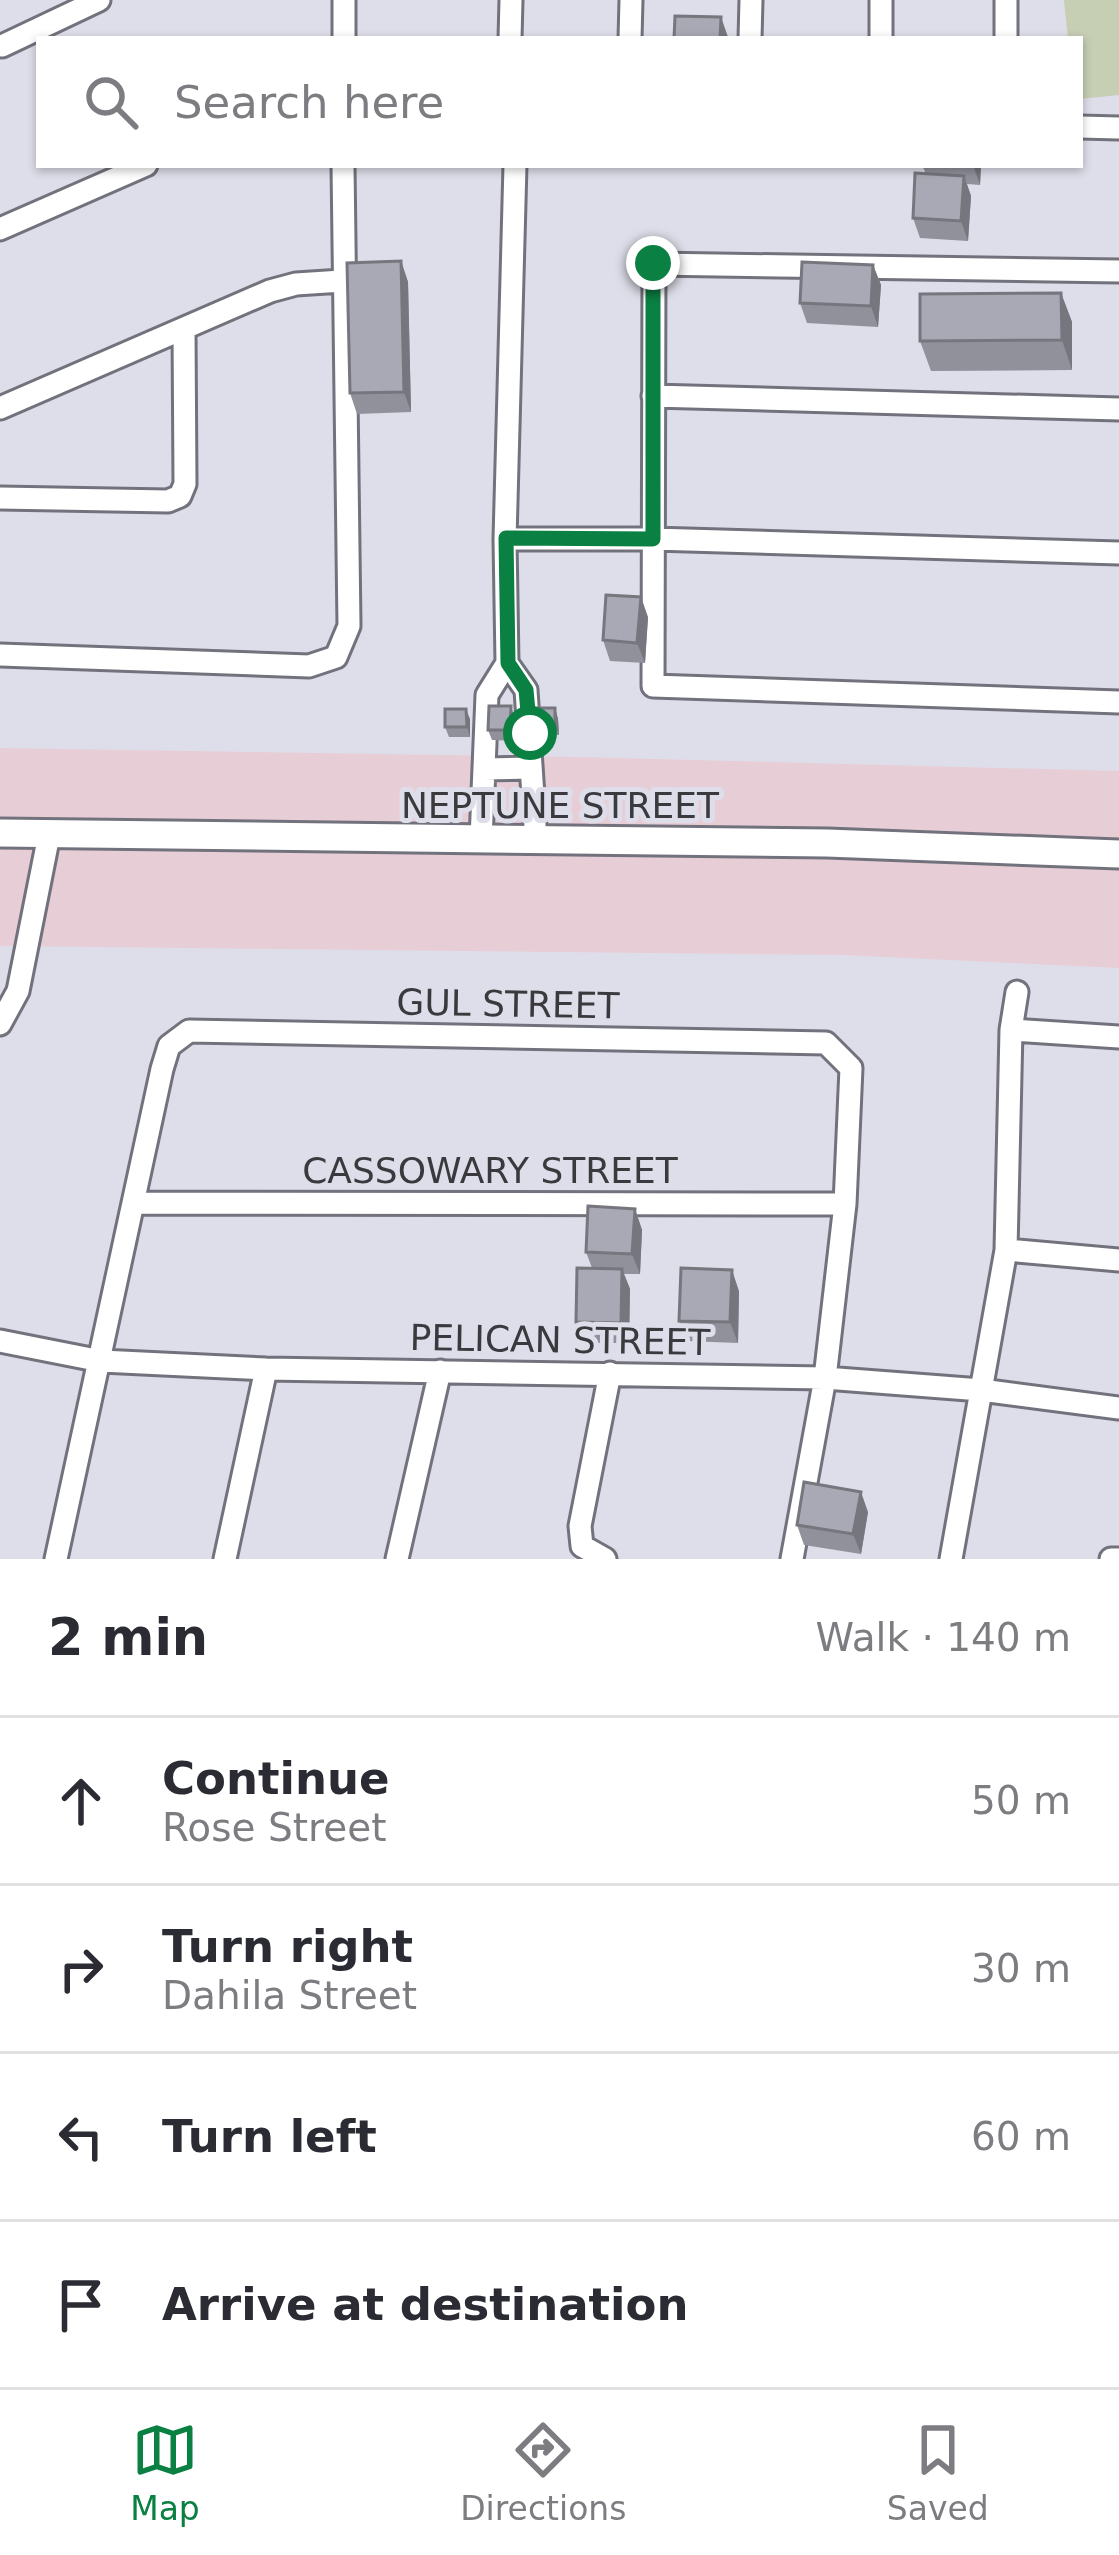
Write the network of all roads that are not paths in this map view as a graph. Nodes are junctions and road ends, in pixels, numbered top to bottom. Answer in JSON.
{"nodes":[{"id":1,"x":99,"y":0,"type":"edge"},
{"id":2,"x":344,"y":0,"type":"edge"},
{"id":3,"x":511,"y":0,"type":"edge"},
{"id":4,"x":631,"y":0,"type":"edge"},
{"id":5,"x":751,"y":0,"type":"edge"},
{"id":6,"x":881,"y":0,"type":"edge"},
{"id":7,"x":1006,"y":0,"type":"edge"},
{"id":8,"x":48,"y":36,"type":"edge"},
{"id":9,"x":344,"y":36,"type":"edge"},
{"id":10,"x":510,"y":36,"type":"edge"},
{"id":11,"x":630,"y":36,"type":"edge"},
{"id":12,"x":750,"y":36,"type":"edge"},
{"id":13,"x":881,"y":36,"type":"edge"},
{"id":14,"x":1006,"y":36,"type":"edge"},
{"id":15,"x":35,"y":45,"type":"edge"},
{"id":16,"x":2,"y":46,"type":"edge"},
{"id":17,"x":1083,"y":127,"type":"edge"},
{"id":18,"x":1119,"y":128,"type":"edge"},
{"id":19,"x":131,"y":168,"type":"edge"},
{"id":20,"x":343,"y":168,"type":"edge"},
{"id":21,"x":514,"y":168,"type":"edge"},
{"id":22,"x":95,"y":175,"type":"edge"},
{"id":23,"x":0,"y":229,"type":"edge"},
{"id":24,"x":1119,"y":271,"type":"edge"},
{"id":25,"x":342,"y":281,"type":"junction"},
{"id":26,"x":184,"y":329,"type":"junction"},
{"id":27,"x":653,"y":396,"type":"junction"},
{"id":28,"x":0,"y":408,"type":"edge"},
{"id":29,"x":1119,"y":410,"type":"edge"},
{"id":30,"x":0,"y":498,"type":"edge"},
{"id":31,"x":506,"y":538,"type":"junction"},
{"id":32,"x":653,"y":539,"type":"junction"},
{"id":33,"x":1119,"y":553,"type":"edge"},
{"id":34,"x":0,"y":655,"type":"edge"},
{"id":35,"x":508,"y":663,"type":"junction"},
{"id":36,"x":1119,"y":702,"type":"edge"},
{"id":37,"x":531,"y":768,"type":"junction"},
{"id":38,"x":484,"y":769,"type":"junction"},
{"id":39,"x":0,"y":833,"type":"edge"},
{"id":40,"x":49,"y":835,"type":"junction"},
{"id":41,"x":481,"y":841,"type":"junction"},
{"id":42,"x":536,"y":842,"type":"junction"},
{"id":43,"x":1119,"y":854,"type":"edge"},
{"id":44,"x":1017,"y":992,"type":"dead end"},
{"id":45,"x":0,"y":1024,"type":"edge"},
{"id":46,"x":1011,"y":1030,"type":"junction"},
{"id":47,"x":1119,"y":1037,"type":"edge"},
{"id":48,"x":135,"y":1203,"type":"junction"},
{"id":49,"x":844,"y":1204,"type":"junction"},
{"id":50,"x":1006,"y":1250,"type":"junction"},
{"id":51,"x":1119,"y":1260,"type":"edge"},
{"id":52,"x":0,"y":1341,"type":"edge"},
{"id":53,"x":100,"y":1361,"type":"junction"},
{"id":54,"x":266,"y":1369,"type":"junction"},
{"id":55,"x":440,"y":1371,"type":"junction"},
{"id":56,"x":610,"y":1373,"type":"junction"},
{"id":57,"x":825,"y":1378,"type":"junction"},
{"id":58,"x":981,"y":1390,"type":"junction"},
{"id":59,"x":1119,"y":1408,"type":"edge"},
{"id":60,"x":600,"y":1558,"type":"edge"},
{"id":61,"x":56,"y":1559,"type":"edge"},
{"id":62,"x":225,"y":1559,"type":"edge"},
{"id":63,"x":397,"y":1559,"type":"edge"},
{"id":64,"x":792,"y":1559,"type":"edge"},
{"id":65,"x":951,"y":1559,"type":"edge"}],
"edges":[{"from":1,"to":8,"type":"street"},
{"from":2,"to":9,"type":"street"},
{"from":3,"to":10,"type":"street"},
{"from":4,"to":11,"type":"street"},
{"from":5,"to":12,"type":"street"},
{"from":6,"to":13,"type":"street"},
{"from":7,"to":14,"type":"street"},
{"from":15,"to":16,"type":"street"},
{"from":17,"to":18,"type":"street"},
{"from":19,"to":22,"type":"street"},
{"from":20,"to":25,"type":"street"},
{"from":21,"to":31,"type":"street"},
{"from":22,"to":23,"type":"street"},
{"from":24,"to":27,"type":"street"},
{"from":25,"to":26,"type":"street"},
{"from":25,"to":34,"type":"street"},
{"from":26,"to":28,"type":"street"},
{"from":26,"to":30,"type":"street"},
{"from":27,"to":29,"type":"street"},
{"from":27,"to":32,"type":"street"},
{"from":31,"to":32,"type":"street"},
{"from":31,"to":35,"type":"street"},
{"from":32,"to":33,"type":"street"},
{"from":32,"to":36,"type":"street"},
{"from":35,"to":37,"type":"street"},
{"from":35,"to":38,"type":"street"},
{"from":37,"to":38,"type":"street"},
{"from":37,"to":42,"type":"street"},
{"from":38,"to":41,"type":"street"},
{"from":39,"to":40,"type":"street","name":"NEPTUNE STREET"},
{"from":40,"to":41,"type":"street","name":"NEPTUNE STREET"},
{"from":40,"to":45,"type":"street"},
{"from":41,"to":42,"type":"street","name":"NEPTUNE STREET"},
{"from":42,"to":43,"type":"street","name":"NEPTUNE STREET"},
{"from":44,"to":46,"type":"street"},
{"from":46,"to":47,"type":"street"},
{"from":46,"to":50,"type":"street"},
{"from":48,"to":49,"type":"street","name":"CASSOWARY STREET"},
{"from":48,"to":49,"type":"street","name":"GUL STREET"},
{"from":48,"to":53,"type":"street"},
{"from":49,"to":57,"type":"street"},
{"from":50,"to":51,"type":"street"},
{"from":50,"to":58,"type":"street"},
{"from":52,"to":53,"type":"street","name":"PELICAN STREET"},
{"from":53,"to":54,"type":"street","name":"PELICAN STREET"},
{"from":53,"to":61,"type":"street"},
{"from":54,"to":55,"type":"street","name":"PELICAN STREET"},
{"from":54,"to":62,"type":"street"},
{"from":55,"to":56,"type":"street","name":"PELICAN STREET"},
{"from":55,"to":63,"type":"street"},
{"from":56,"to":57,"type":"street","name":"PELICAN STREET"},
{"from":56,"to":60,"type":"street"},
{"from":57,"to":58,"type":"street","name":"PELICAN STREET"},
{"from":57,"to":64,"type":"street"},
{"from":58,"to":59,"type":"street","name":"PELICAN STREET"},
{"from":58,"to":65,"type":"street"}]}
